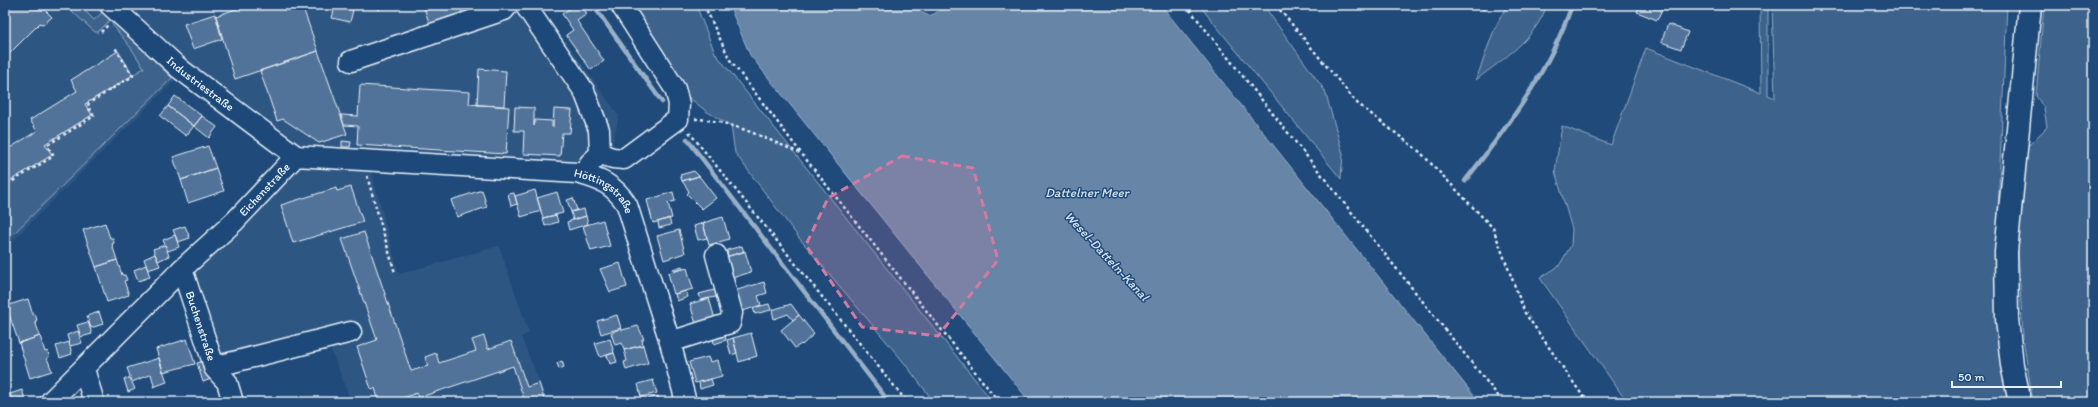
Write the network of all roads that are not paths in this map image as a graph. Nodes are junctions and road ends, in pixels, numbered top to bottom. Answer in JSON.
{"nodes":[{"id":1,"x":110,"y":5,"type":"edge"},
{"id":2,"x":508,"y":5,"type":"edge"},
{"id":3,"x":525,"y":5,"type":"edge"},
{"id":4,"x":621,"y":5,"type":"edge"},
{"id":5,"x":2030,"y":5,"type":"edge"},
{"id":6,"x":351,"y":61,"type":"dead end"},
{"id":7,"x":600,"y":154,"type":"junction"},
{"id":8,"x":296,"y":156,"type":"junction"},
{"id":9,"x":577,"y":173,"type":"junction"},
{"id":10,"x":716,"y":254,"type":"dead end"},
{"id":11,"x":182,"y":269,"type":"junction"},
{"id":12,"x":351,"y":332,"type":"dead end"},
{"id":13,"x":670,"y":342,"type":"junction"},
{"id":14,"x":214,"y":368,"type":"junction"},
{"id":15,"x":84,"y":369,"type":"junction"},
{"id":16,"x":50,"y":402,"type":"edge"},
{"id":17,"x":94,"y":402,"type":"edge"},
{"id":18,"x":221,"y":402,"type":"edge"},
{"id":19,"x":233,"y":402,"type":"edge"},
{"id":20,"x":686,"y":402,"type":"edge"},
{"id":21,"x":2020,"y":402,"type":"edge"}],
"edges":[{"from":1,"to":8,"type":"street","name":"Industriestraße"},
{"from":2,"to":6,"type":"street"},
{"from":3,"to":7,"type":"street","name":"Höttingstraße"},
{"from":4,"to":7,"type":"street"},
{"from":5,"to":21,"type":"main road"},
{"from":7,"to":9,"type":"street","name":"Höttingstraße"},
{"from":8,"to":9,"type":"street","name":"Eichenstraße"},
{"from":8,"to":11,"type":"street","name":"Eichenstraße"},
{"from":9,"to":13,"type":"street","name":"Höttingstraße"},
{"from":10,"to":13,"type":"street"},
{"from":11,"to":14,"type":"street","name":"Buchenstraße"},
{"from":11,"to":15,"type":"street","name":"Eichenstraße"},
{"from":12,"to":14,"type":"street"},
{"from":13,"to":20,"type":"street","name":"Höttingstraße"},
{"from":14,"to":18,"type":"street"},
{"from":14,"to":19,"type":"street","name":"Buchenstraße"},
{"from":15,"to":16,"type":"street","name":"Eichenstraße"},
{"from":15,"to":17,"type":"street"}]}
